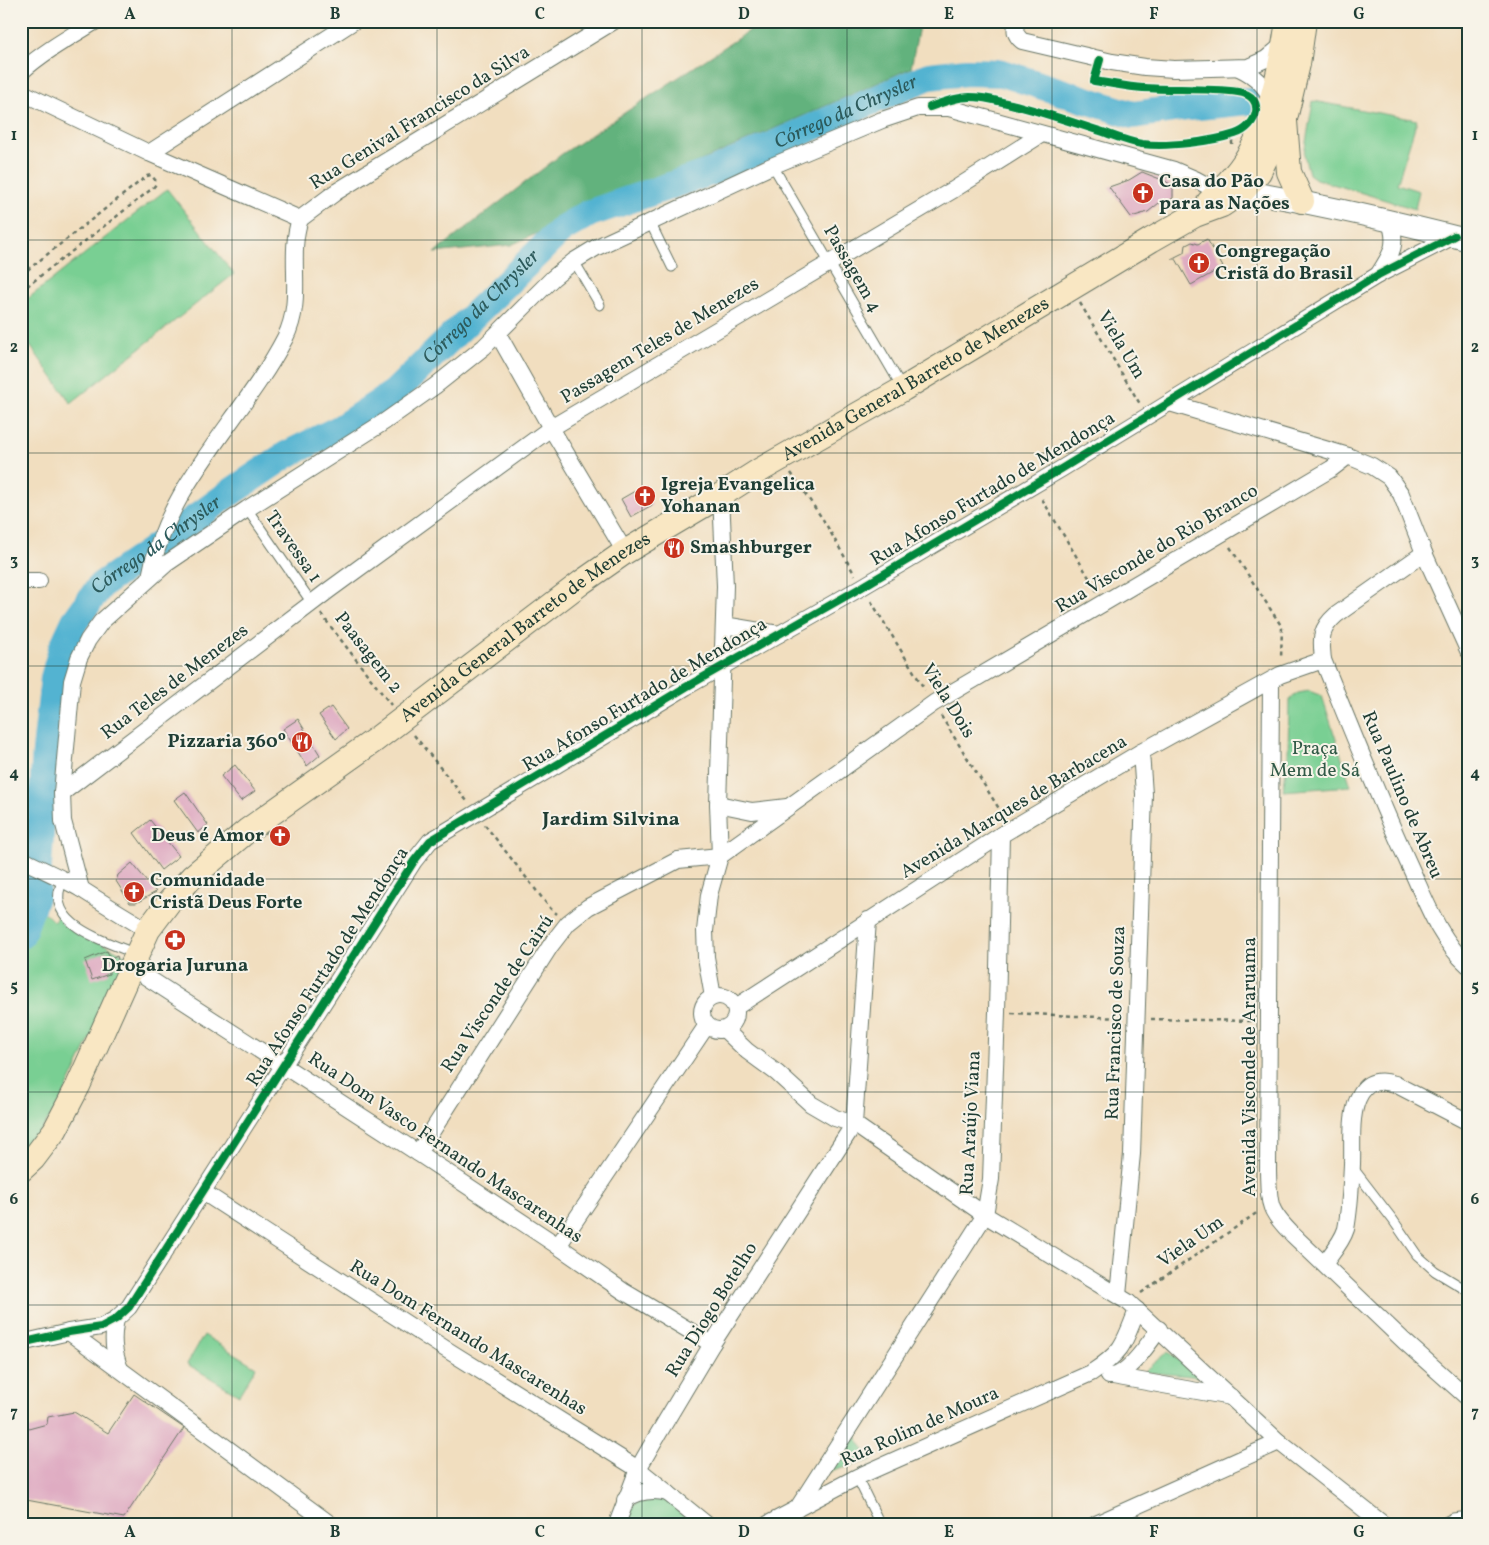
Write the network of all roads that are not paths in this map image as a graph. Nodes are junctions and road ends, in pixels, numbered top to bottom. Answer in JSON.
{"nodes":[{"id":1,"x":96,"y":21,"type":"edge"},
{"id":2,"x":614,"y":21,"type":"edge"},
{"id":3,"x":1017,"y":21,"type":"edge"},
{"id":4,"x":1304,"y":21,"type":"edge"},
{"id":5,"x":348,"y":23,"type":"edge"},
{"id":6,"x":1286,"y":32,"type":"edge"},
{"id":7,"x":1239,"y":68,"type":"junction"},
{"id":8,"x":21,"y":72,"type":"edge"},
{"id":9,"x":21,"y":92,"type":"edge"},
{"id":10,"x":1271,"y":99,"type":"junction"},
{"id":11,"x":1285,"y":119,"type":"junction"},
{"id":12,"x":1042,"y":134,"type":"junction"},
{"id":13,"x":149,"y":153,"type":"junction"},
{"id":14,"x":773,"y":166,"type":"junction"},
{"id":15,"x":1243,"y":191,"type":"junction"},
{"id":16,"x":1219,"y":192,"type":"junction"},
{"id":17,"x":1302,"y":201,"type":"junction"},
{"id":18,"x":1195,"y":215,"type":"junction"},
{"id":19,"x":300,"y":219,"type":"junction"},
{"id":20,"x":1388,"y":220,"type":"junction"},
{"id":21,"x":650,"y":222,"type":"junction"},
{"id":22,"x":1461,"y":238,"type":"edge"},
{"id":23,"x":574,"y":261,"type":"junction"},
{"id":24,"x":830,"y":263,"type":"junction"},
{"id":25,"x":672,"y":268,"type":"dead end"},
{"id":26,"x":1378,"y":275,"type":"junction"},
{"id":27,"x":600,"y":305,"type":"dead end"},
{"id":28,"x":498,"y":334,"type":"junction"},
{"id":29,"x":903,"y":389,"type":"junction"},
{"id":30,"x":1170,"y":403,"type":"junction"},
{"id":31,"x":551,"y":428,"type":"junction"},
{"id":32,"x":1348,"y":456,"type":"junction"},
{"id":33,"x":721,"y":495,"type":"junction"},
{"id":34,"x":247,"y":509,"type":"junction"},
{"id":35,"x":625,"y":552,"type":"junction"},
{"id":36,"x":1424,"y":553,"type":"junction"},
{"id":37,"x":150,"y":577,"type":"junction"},
{"id":38,"x":21,"y":581,"type":"edge"},
{"id":39,"x":39,"y":581,"type":"dead end"},
{"id":40,"x":312,"y":603,"type":"junction"},
{"id":41,"x":724,"y":625,"type":"junction"},
{"id":42,"x":779,"y":634,"type":"junction"},
{"id":43,"x":1468,"y":650,"type":"edge"},
{"id":44,"x":1324,"y":660,"type":"junction"},
{"id":45,"x":722,"y":667,"type":"junction"},
{"id":46,"x":1276,"y":678,"type":"junction"},
{"id":47,"x":1141,"y":752,"type":"junction"},
{"id":48,"x":62,"y":793,"type":"junction"},
{"id":49,"x":718,"y":804,"type":"junction"},
{"id":50,"x":789,"y":807,"type":"junction"},
{"id":51,"x":1006,"y":832,"type":"junction"},
{"id":52,"x":720,"y":856,"type":"junction"},
{"id":53,"x":23,"y":860,"type":"edge"},
{"id":54,"x":58,"y":877,"type":"junction"},
{"id":55,"x":81,"y":889,"type":"junction"},
{"id":56,"x":868,"y":920,"type":"junction"},
{"id":57,"x":148,"y":930,"type":"junction"},
{"id":58,"x":134,"y":961,"type":"junction"},
{"id":59,"x":1468,"y":965,"type":"edge"},
{"id":60,"x":713,"y":997,"type":"junction"},
{"id":61,"x":736,"y":1007,"type":"junction"},
{"id":62,"x":707,"y":1025,"type":"junction"},
{"id":63,"x":725,"y":1030,"type":"junction"},
{"id":64,"x":283,"y":1065,"type":"junction"},
{"id":65,"x":848,"y":1122,"type":"junction"},
{"id":66,"x":1468,"y":1122,"type":"edge"},
{"id":67,"x":418,"y":1153,"type":"junction"},
{"id":68,"x":1352,"y":1166,"type":"junction"},
{"id":69,"x":21,"y":1170,"type":"edge"},
{"id":70,"x":203,"y":1192,"type":"junction"},
{"id":71,"x":985,"y":1215,"type":"junction"},
{"id":72,"x":558,"y":1246,"type":"junction"},
{"id":73,"x":1324,"y":1264,"type":"junction"},
{"id":74,"x":1468,"y":1291,"type":"edge"},
{"id":75,"x":1128,"y":1302,"type":"junction"},
{"id":76,"x":116,"y":1319,"type":"junction"},
{"id":77,"x":1159,"y":1330,"type":"junction"},
{"id":78,"x":69,"y":1332,"type":"junction"},
{"id":79,"x":21,"y":1343,"type":"edge"},
{"id":80,"x":712,"y":1344,"type":"junction"},
{"id":81,"x":120,"y":1369,"type":"junction"},
{"id":82,"x":1092,"y":1373,"type":"junction"},
{"id":83,"x":1113,"y":1376,"type":"junction"},
{"id":84,"x":1231,"y":1397,"type":"junction"},
{"id":85,"x":1468,"y":1398,"type":"edge"},
{"id":86,"x":1279,"y":1442,"type":"junction"},
{"id":87,"x":638,"y":1469,"type":"junction"},
{"id":88,"x":856,"y":1477,"type":"junction"},
{"id":89,"x":669,"y":1494,"type":"junction"},
{"id":90,"x":625,"y":1500,"type":"junction"},
{"id":91,"x":797,"y":1508,"type":"junction"},
{"id":92,"x":693,"y":1517,"type":"edge"},
{"id":93,"x":1468,"y":1522,"type":"edge"},
{"id":94,"x":330,"y":1524,"type":"edge"},
{"id":95,"x":617,"y":1524,"type":"edge"},
{"id":96,"x":706,"y":1524,"type":"edge"},
{"id":97,"x":768,"y":1524,"type":"edge"},
{"id":98,"x":880,"y":1524,"type":"edge"},
{"id":99,"x":1096,"y":1524,"type":"edge"},
{"id":100,"x":1383,"y":1524,"type":"edge"},
{"id":101,"x":1442,"y":1524,"type":"edge"}],
"edges":[{"from":1,"to":8,"type":"street"},
{"from":2,"to":19,"type":"street","name":"Rua Genival Francisco da Silva"},
{"from":3,"to":7,"type":"street"},
{"from":4,"to":11,"type":"main road"},
{"from":5,"to":13,"type":"street"},
{"from":6,"to":7,"type":"street"},
{"from":6,"to":10,"type":"main road"},
{"from":7,"to":10,"type":"street"},
{"from":9,"to":13,"type":"street"},
{"from":10,"to":16,"type":"main road"},
{"from":11,"to":15,"type":"main road"},
{"from":11,"to":17,"type":"main road"},
{"from":12,"to":14,"type":"street"},
{"from":12,"to":16,"type":"street"},
{"from":12,"to":24,"type":"street","name":"Passagem Teles de Menezes"},
{"from":13,"to":19,"type":"street"},
{"from":14,"to":21,"type":"street"},
{"from":14,"to":24,"type":"lane","name":"Passagem 4"},
{"from":15,"to":16,"type":"street"},
{"from":15,"to":17,"type":"street"},
{"from":15,"to":18,"type":"main road"},
{"from":16,"to":18,"type":"main road"},
{"from":17,"to":20,"type":"street"},
{"from":18,"to":29,"type":"main road","name":"Avenida General Barreto de Menezes"},
{"from":19,"to":37,"type":"street"},
{"from":20,"to":22,"type":"street"},
{"from":20,"to":26,"type":"street","name":"Rua Afonso Furtado de Mendonça"},
{"from":21,"to":23,"type":"street"},
{"from":21,"to":25,"type":"lane"},
{"from":22,"to":26,"type":"street","name":"Rua Afonso Furtado de Mendonça"},
{"from":23,"to":27,"type":"lane"},
{"from":23,"to":28,"type":"street"},
{"from":24,"to":29,"type":"lane","name":"Passagem 4"},
{"from":24,"to":31,"type":"street","name":"Passagem Teles de Menezes"},
{"from":26,"to":30,"type":"street","name":"Rua Afonso Furtado de Mendonça"},
{"from":28,"to":31,"type":"street"},
{"from":28,"to":34,"type":"street"},
{"from":29,"to":33,"type":"main road","name":"Avenida General Barreto de Menezes"},
{"from":30,"to":32,"type":"street"},
{"from":30,"to":42,"type":"street","name":"Rua Afonso Furtado de Mendonça"},
{"from":31,"to":35,"type":"street"},
{"from":31,"to":40,"type":"street","name":"Passagem Teles de Menezes"},
{"from":32,"to":36,"type":"street"},
{"from":32,"to":50,"type":"street","name":"Rua Visconde do Rio Branco"},
{"from":33,"to":35,"type":"main road","name":"Avenida General Barreto de Menezes"},
{"from":33,"to":41,"type":"street"},
{"from":34,"to":37,"type":"street"},
{"from":34,"to":40,"type":"lane","name":"Travessa 1"},
{"from":35,"to":57,"type":"main road","name":"Avenida General Barreto de Menezes"},
{"from":36,"to":43,"type":"street"},
{"from":36,"to":44,"type":"street","name":"Rua Paulino de Abreu"},
{"from":37,"to":48,"type":"street"},
{"from":38,"to":39,"type":"street"},
{"from":40,"to":48,"type":"street","name":"Rua Teles de Menezes"},
{"from":41,"to":42,"type":"street","name":"Rua Afonso Furtado de Mendonça"},
{"from":41,"to":45,"type":"street"},
{"from":42,"to":45,"type":"street","name":"Rua Afonso Furtado de Mendonça"},
{"from":44,"to":46,"type":"street","name":"Avenida Marques de Barbacena"},
{"from":44,"to":59,"type":"street","name":"Rua Paulino de Abreu"},
{"from":45,"to":49,"type":"street"},
{"from":45,"to":64,"type":"street","name":"Rua Afonso Furtado de Mendonça"},
{"from":46,"to":47,"type":"street","name":"Avenida Marques de Barbacena"},
{"from":46,"to":73,"type":"street","name":"Avenida Visconde de Araruama"},
{"from":47,"to":51,"type":"street","name":"Avenida Marques de Barbacena"},
{"from":47,"to":75,"type":"street","name":"Rua Francisco de Souza"},
{"from":48,"to":55,"type":"street"},
{"from":49,"to":50,"type":"street","name":"Rua Visconde do Rio Branco"},
{"from":49,"to":52,"type":"street"},
{"from":50,"to":52,"type":"street","name":"Rua Visconde do Rio Branco"},
{"from":51,"to":56,"type":"street","name":"Avenida Marques de Barbacena"},
{"from":51,"to":71,"type":"street","name":"Rua Araújo Viana"},
{"from":52,"to":60,"type":"street"},
{"from":52,"to":67,"type":"street","name":"Rua Visconde de Cairú"},
{"from":53,"to":54,"type":"street"},
{"from":54,"to":55,"type":"street"},
{"from":54,"to":58,"type":"lane"},
{"from":55,"to":57,"type":"street"},
{"from":56,"to":61,"type":"street","name":"Avenida Marques de Barbacena"},
{"from":56,"to":65,"type":"street"},
{"from":57,"to":58,"type":"main road","name":"Avenida General Barreto de Menezes"},
{"from":58,"to":64,"type":"street","name":"Rua Dom Vasco Fernando Mascarenhas"},
{"from":58,"to":69,"type":"main road","name":"Avenida General Barreto de Menezes"},
{"from":60,"to":61,"type":"street"},
{"from":60,"to":62,"type":"street"},
{"from":61,"to":63,"type":"street"},
{"from":62,"to":63,"type":"street"},
{"from":62,"to":72,"type":"street"},
{"from":63,"to":65,"type":"street"},
{"from":64,"to":67,"type":"street","name":"Rua Dom Vasco Fernando Mascarenhas"},
{"from":64,"to":70,"type":"street","name":"Rua Afonso Furtado de Mendonça"},
{"from":65,"to":71,"type":"street"},
{"from":65,"to":80,"type":"street","name":"Rua Diogo Botelho"},
{"from":66,"to":68,"type":"street"},
{"from":67,"to":72,"type":"street","name":"Rua Dom Vasco Fernando Mascarenhas"},
{"from":68,"to":73,"type":"street"},
{"from":68,"to":74,"type":"lane"},
{"from":70,"to":76,"type":"street","name":"Rua Afonso Furtado de Mendonça"},
{"from":70,"to":87,"type":"street","name":"Rua Dom Fernando Mascarenhas"},
{"from":71,"to":75,"type":"street"},
{"from":71,"to":91,"type":"street","name":"Rua Araújo Viana"},
{"from":72,"to":80,"type":"street","name":"Rua Dom Vasco Fernando Mascarenhas"},
{"from":73,"to":85,"type":"street","name":"Avenida Visconde de Araruama"},
{"from":75,"to":77,"type":"street"},
{"from":75,"to":82,"type":"street","name":"Rua Rolim de Moura"},
{"from":76,"to":78,"type":"street","name":"Rua Afonso Furtado de Mendonça"},
{"from":76,"to":81,"type":"street"},
{"from":77,"to":83,"type":"street"},
{"from":77,"to":84,"type":"street"},
{"from":78,"to":79,"type":"street","name":"Rua Afonso Furtado de Mendonça"},
{"from":78,"to":81,"type":"street"},
{"from":80,"to":87,"type":"street","name":"Rua Diogo Botelho"},
{"from":81,"to":94,"type":"street"},
{"from":82,"to":83,"type":"street"},
{"from":82,"to":88,"type":"street","name":"Rua Rolim de Moura"},
{"from":83,"to":84,"type":"street"},
{"from":84,"to":86,"type":"street"},
{"from":86,"to":99,"type":"street"},
{"from":86,"to":100,"type":"street"},
{"from":87,"to":89,"type":"street","name":"Rua Dom Fernando Mascarenhas"},
{"from":87,"to":90,"type":"street","name":"Rua Diogo Botelho"},
{"from":88,"to":91,"type":"street","name":"Rua Rolim de Moura"},
{"from":88,"to":98,"type":"lane"},
{"from":89,"to":90,"type":"street"},
{"from":89,"to":92,"type":"street","name":"Rua Dom Fernando Mascarenhas"},
{"from":90,"to":95,"type":"street","name":"Rua Diogo Botelho"},
{"from":91,"to":97,"type":"street","name":"Rua Rolim de Moura"},
{"from":92,"to":96,"type":"street","name":"Rua Dom Fernando Mascarenhas"},
{"from":93,"to":101,"type":"lane"}]}
